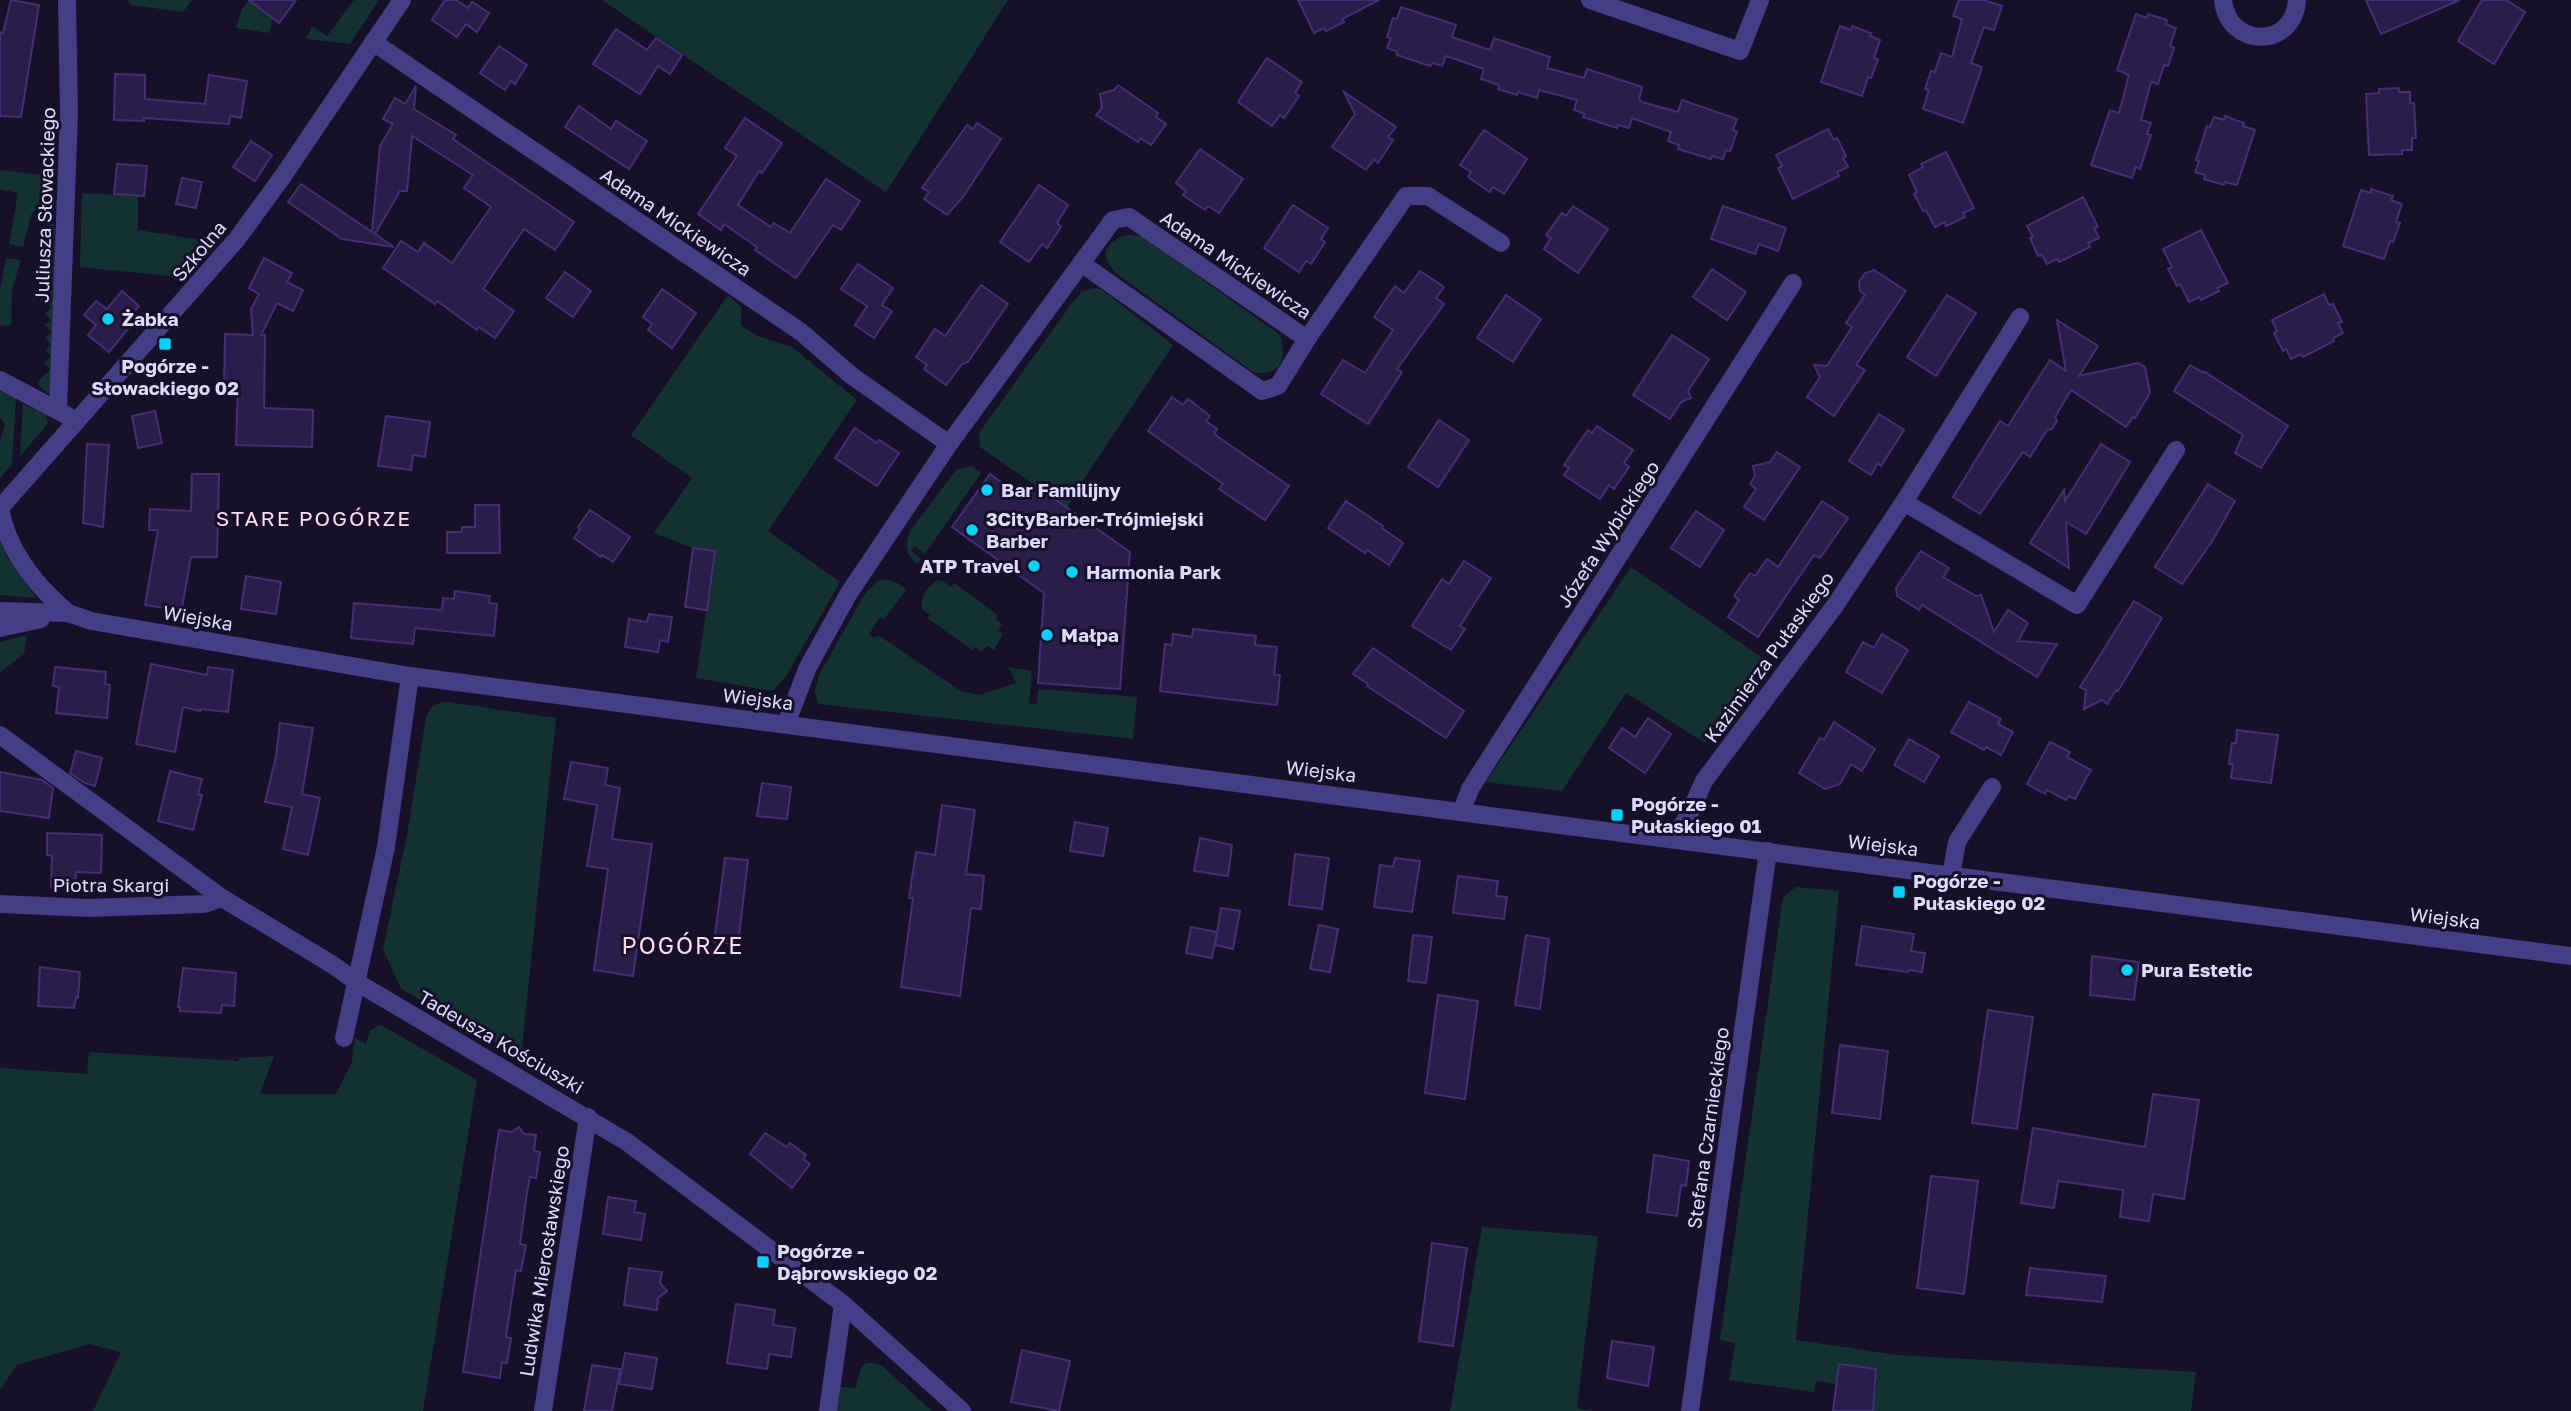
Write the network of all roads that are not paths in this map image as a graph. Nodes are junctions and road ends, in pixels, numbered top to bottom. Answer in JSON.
{"nodes":[{"id":1,"x":67,"y":0,"type":"edge"},
{"id":2,"x":402,"y":0,"type":"edge"},
{"id":3,"x":1590,"y":0,"type":"edge"},
{"id":4,"x":1760,"y":0,"type":"edge"},
{"id":5,"x":2223,"y":0,"type":"edge"},
{"id":6,"x":2297,"y":0,"type":"edge"},
{"id":7,"x":373,"y":42,"type":"junction"},
{"id":8,"x":1501,"y":243,"type":"dead end"},
{"id":9,"x":1082,"y":263,"type":"junction"},
{"id":10,"x":1793,"y":283,"type":"dead end"},
{"id":11,"x":2020,"y":317,"type":"dead end"},
{"id":12,"x":1307,"y":339,"type":"junction"},
{"id":13,"x":0,"y":380,"type":"edge"},
{"id":14,"x":58,"y":410,"type":"junction"},
{"id":15,"x":77,"y":419,"type":"junction"},
{"id":16,"x":949,"y":444,"type":"junction"},
{"id":17,"x":2176,"y":450,"type":"dead end"},
{"id":18,"x":1904,"y":502,"type":"junction"},
{"id":19,"x":0,"y":508,"type":"edge"},
{"id":20,"x":0,"y":611,"type":"edge"},
{"id":21,"x":68,"y":613,"type":"junction"},
{"id":22,"x":0,"y":628,"type":"edge"},
{"id":23,"x":410,"y":676,"type":"junction"},
{"id":24,"x":786,"y":724,"type":"junction"},
{"id":25,"x":0,"y":735,"type":"edge"},
{"id":26,"x":1992,"y":787,"type":"dead end"},
{"id":27,"x":1462,"y":810,"type":"junction"},
{"id":28,"x":1671,"y":839,"type":"junction"},
{"id":29,"x":1768,"y":851,"type":"junction"},
{"id":30,"x":1951,"y":875,"type":"junction"},
{"id":31,"x":222,"y":898,"type":"junction"},
{"id":32,"x":0,"y":904,"type":"edge"},
{"id":33,"x":2571,"y":956,"type":"edge"},
{"id":34,"x":358,"y":983,"type":"junction"},
{"id":35,"x":344,"y":1038,"type":"dead end"},
{"id":36,"x":588,"y":1117,"type":"junction"},
{"id":37,"x":843,"y":1304,"type":"junction"},
{"id":38,"x":543,"y":1411,"type":"edge"},
{"id":39,"x":828,"y":1411,"type":"edge"},
{"id":40,"x":962,"y":1411,"type":"edge"},
{"id":41,"x":1690,"y":1411,"type":"edge"}],
"edges":[{"from":1,"to":14,"type":"street","name":"Juliusza Słowackiego"},
{"from":2,"to":7,"type":"street","name":"Szkolna"},
{"from":3,"to":4,"type":"street"},
{"from":5,"to":6,"type":"street"},
{"from":7,"to":15,"type":"street","name":"Szkolna"},
{"from":7,"to":16,"type":"street","name":"Adama Mickiewicza"},
{"from":8,"to":12,"type":"street","name":"Adama Mickiewicza"},
{"from":9,"to":12,"type":"street","name":"Adama Mickiewicza"},
{"from":9,"to":12,"type":"street","name":"Adama Mickiewicza"},
{"from":9,"to":16,"type":"street","name":"Adama Mickiewicza"},
{"from":10,"to":27,"type":"street","name":"Józefa Wybickiego"},
{"from":11,"to":18,"type":"street","name":"Kazimierza Pułaskiego"},
{"from":13,"to":14,"type":"street"},
{"from":14,"to":15,"type":"street"},
{"from":15,"to":19,"type":"street","name":"Szkolna"},
{"from":16,"to":24,"type":"street","name":"Adama Mickiewicza"},
{"from":17,"to":18,"type":"street"},
{"from":18,"to":28,"type":"street","name":"Kazimierza Pułaskiego"},
{"from":19,"to":21,"type":"street","name":"Szkolna"},
{"from":20,"to":21,"type":"street","name":"Wiejska"},
{"from":21,"to":22,"type":"street","name":"Wiejska"},
{"from":21,"to":23,"type":"street","name":"Wiejska"},
{"from":23,"to":24,"type":"street","name":"Wiejska"},
{"from":23,"to":34,"type":"street"},
{"from":24,"to":27,"type":"street","name":"Wiejska"},
{"from":25,"to":31,"type":"street","name":"Tadeusza Kościuszki"},
{"from":26,"to":30,"type":"street"},
{"from":27,"to":28,"type":"street","name":"Wiejska"},
{"from":28,"to":29,"type":"street","name":"Wiejska"},
{"from":29,"to":30,"type":"street","name":"Wiejska"},
{"from":29,"to":41,"type":"street","name":"Stefana Czarnieckiego"},
{"from":30,"to":33,"type":"street","name":"Wiejska"},
{"from":31,"to":32,"type":"street","name":"Piotra Skargi"},
{"from":31,"to":34,"type":"street","name":"Tadeusza Kościuszki"},
{"from":34,"to":35,"type":"street"},
{"from":34,"to":36,"type":"street","name":"Tadeusza Kościuszki"},
{"from":36,"to":37,"type":"street","name":"Tadeusza Kościuszki"},
{"from":36,"to":38,"type":"street","name":"Ludwika Mierosławskiego"},
{"from":37,"to":39,"type":"street"},
{"from":37,"to":40,"type":"street","name":"Tadeusza Kościuszki"}]}
